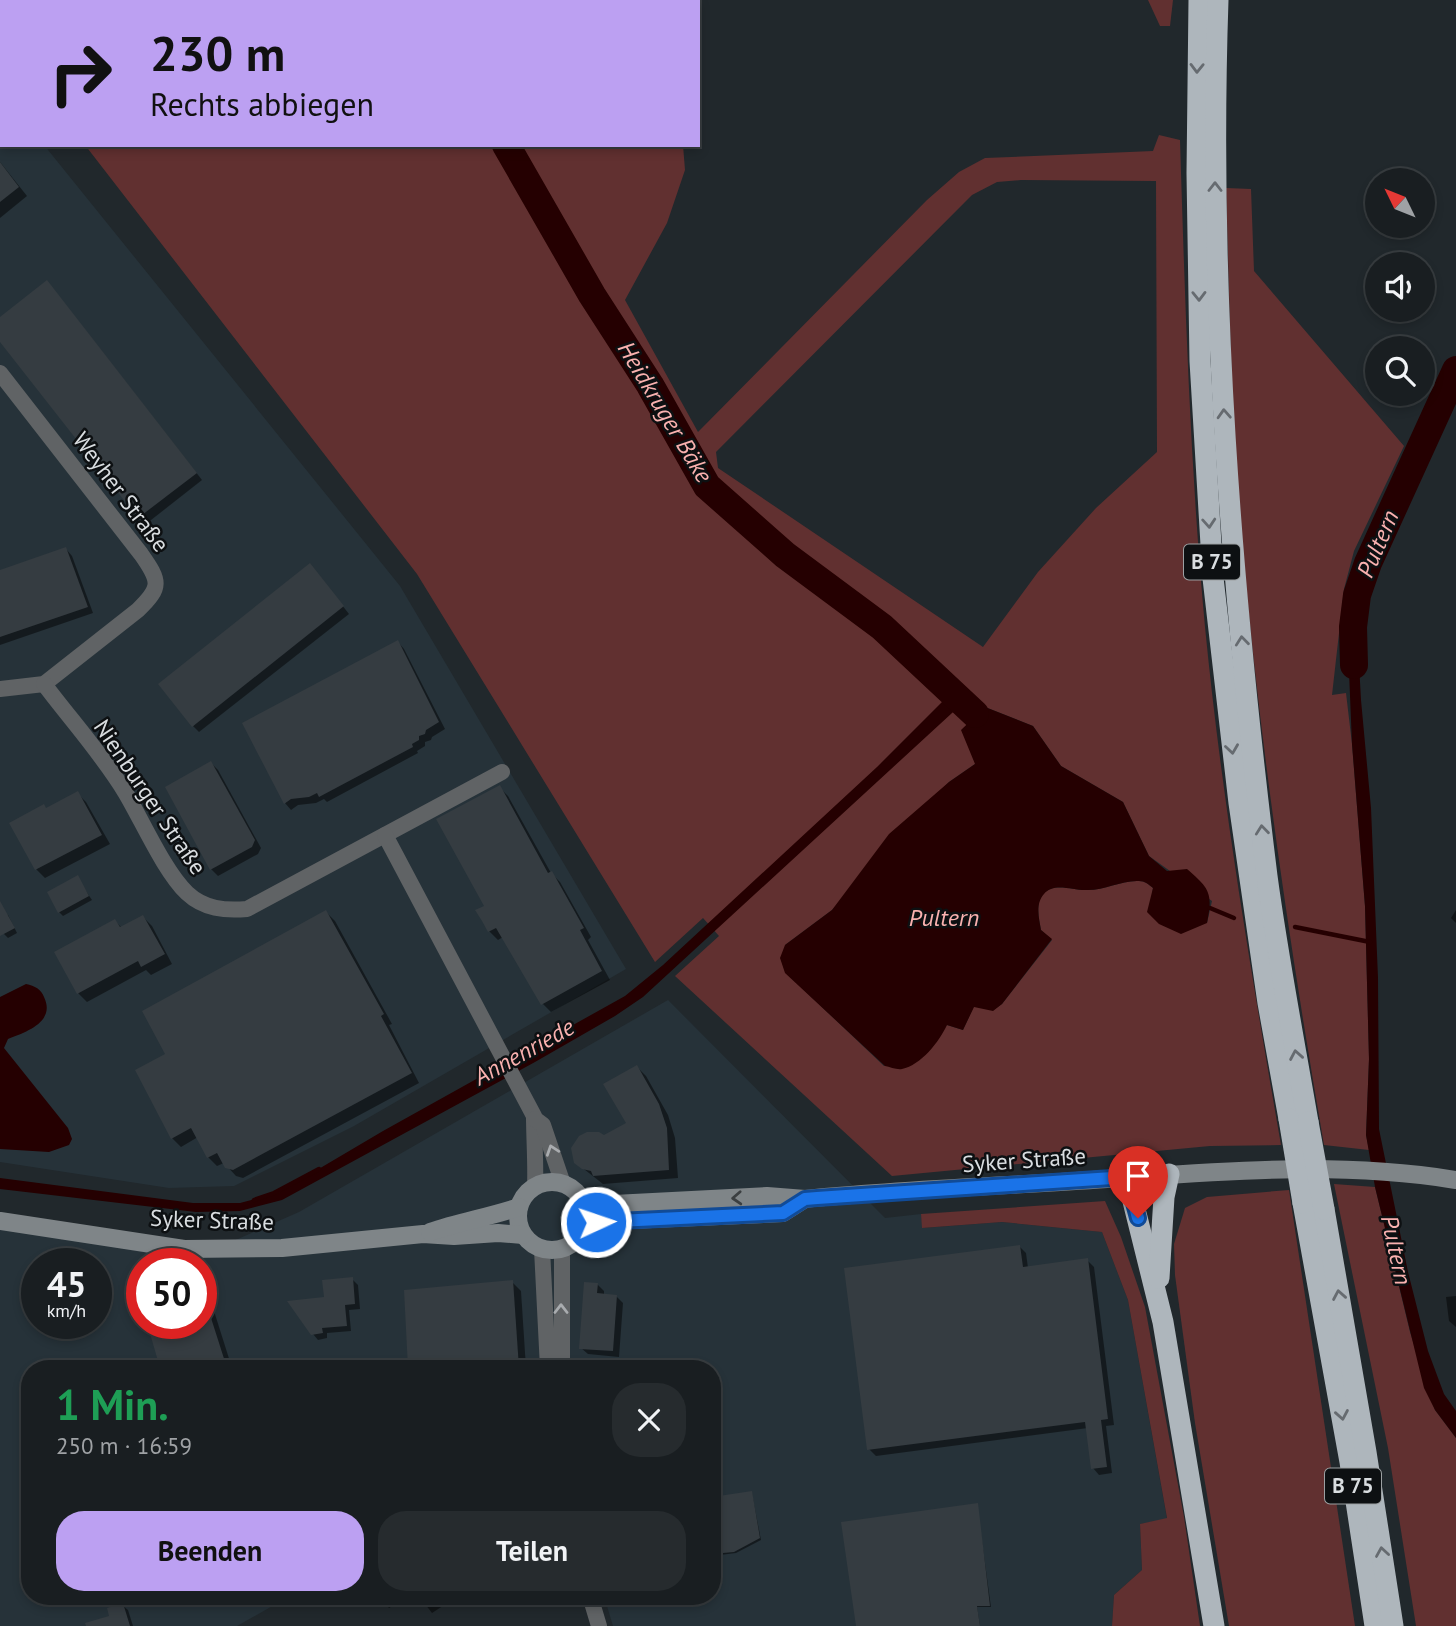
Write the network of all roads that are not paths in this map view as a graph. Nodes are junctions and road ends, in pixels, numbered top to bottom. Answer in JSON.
{"nodes":[{"id":1,"x":1199,"y":0,"type":"edge"},
{"id":2,"x":1218,"y":0,"type":"edge"},
{"id":3,"x":0,"y":373,"type":"edge"},
{"id":4,"x":44,"y":684,"type":"junction"},
{"id":5,"x":0,"y":689,"type":"edge"},
{"id":6,"x":502,"y":772,"type":"dead end"},
{"id":7,"x":385,"y":835,"type":"junction"},
{"id":8,"x":535,"y":1119,"type":"junction"},
{"id":9,"x":1299,"y":1121,"type":"junction"},
{"id":10,"x":1169,"y":1174,"type":"junction"},
{"id":11,"x":1127,"y":1177,"type":"junction"},
{"id":12,"x":1456,"y":1180,"type":"edge"},
{"id":13,"x":563,"y":1184,"type":"junction"},
{"id":14,"x":535,"y":1187,"type":"junction"},
{"id":15,"x":805,"y":1199,"type":"junction"},
{"id":16,"x":582,"y":1200,"type":"junction"},
{"id":17,"x":519,"y":1208,"type":"junction"},
{"id":18,"x":0,"y":1221,"type":"edge"},
{"id":19,"x":586,"y":1222,"type":"junction"},
{"id":20,"x":423,"y":1234,"type":"junction"},
{"id":21,"x":523,"y":1235,"type":"junction"},
{"id":22,"x":542,"y":1249,"type":"junction"},
{"id":23,"x":562,"y":1249,"type":"junction"},
{"id":24,"x":1157,"y":1298,"type":"junction"},
{"id":25,"x":548,"y":1360,"type":"edge"},
{"id":26,"x":562,"y":1360,"type":"edge"},
{"id":27,"x":593,"y":1605,"type":"edge"},
{"id":28,"x":1384,"y":1625,"type":"edge"},
{"id":29,"x":599,"y":1626,"type":"edge"},
{"id":30,"x":1214,"y":1626,"type":"edge"}],
"edges":[{"from":1,"to":9,"type":"highway","number":"B 75","one_way":true},
{"from":9,"to":2,"type":"highway","number":"B 75","one_way":true},
{"from":3,"to":4,"type":"street","name":"Weyher Straße"},
{"from":4,"to":5,"type":"street"},
{"from":4,"to":7,"type":"street","name":"Nienburger Straße"},
{"from":6,"to":7,"type":"street","name":"Nienburger Straße"},
{"from":7,"to":8,"type":"street"},
{"from":13,"to":8,"type":"street","one_way":true},
{"from":8,"to":14,"type":"street"},
{"from":9,"to":28,"type":"highway","number":"B 75","bridge":true},
{"from":10,"to":11,"type":"main road","name":"Syker Straße"},
{"from":10,"to":12,"type":"main road","name":"Syker Straße"},
{"from":10,"to":24,"type":"highway"},
{"from":11,"to":15,"type":"main road","name":"Syker Straße"},
{"from":11,"to":24,"type":"highway"},
{"from":13,"to":14,"type":"main road"},
{"from":13,"to":16,"type":"main road"},
{"from":14,"to":17,"type":"main road"},
{"from":15,"to":16,"type":"main road","name":"Syker Straße","one_way":true},
{"from":15,"to":19,"type":"main road","name":"Syker Straße"},
{"from":16,"to":19,"type":"main road"},
{"from":17,"to":20,"type":"main road","name":"Syker Straße"},
{"from":17,"to":21,"type":"main road"},
{"from":18,"to":20,"type":"main road","name":"Syker Straße"},
{"from":19,"to":23,"type":"main road"},
{"from":20,"to":21,"type":"main road","name":"Syker Straße"},
{"from":21,"to":22,"type":"main road"},
{"from":22,"to":23,"type":"main road"},
{"from":22,"to":25,"type":"street"},
{"from":26,"to":23,"type":"street","one_way":true},
{"from":24,"to":30,"type":"highway"},
{"from":27,"to":29,"type":"street"}]}
